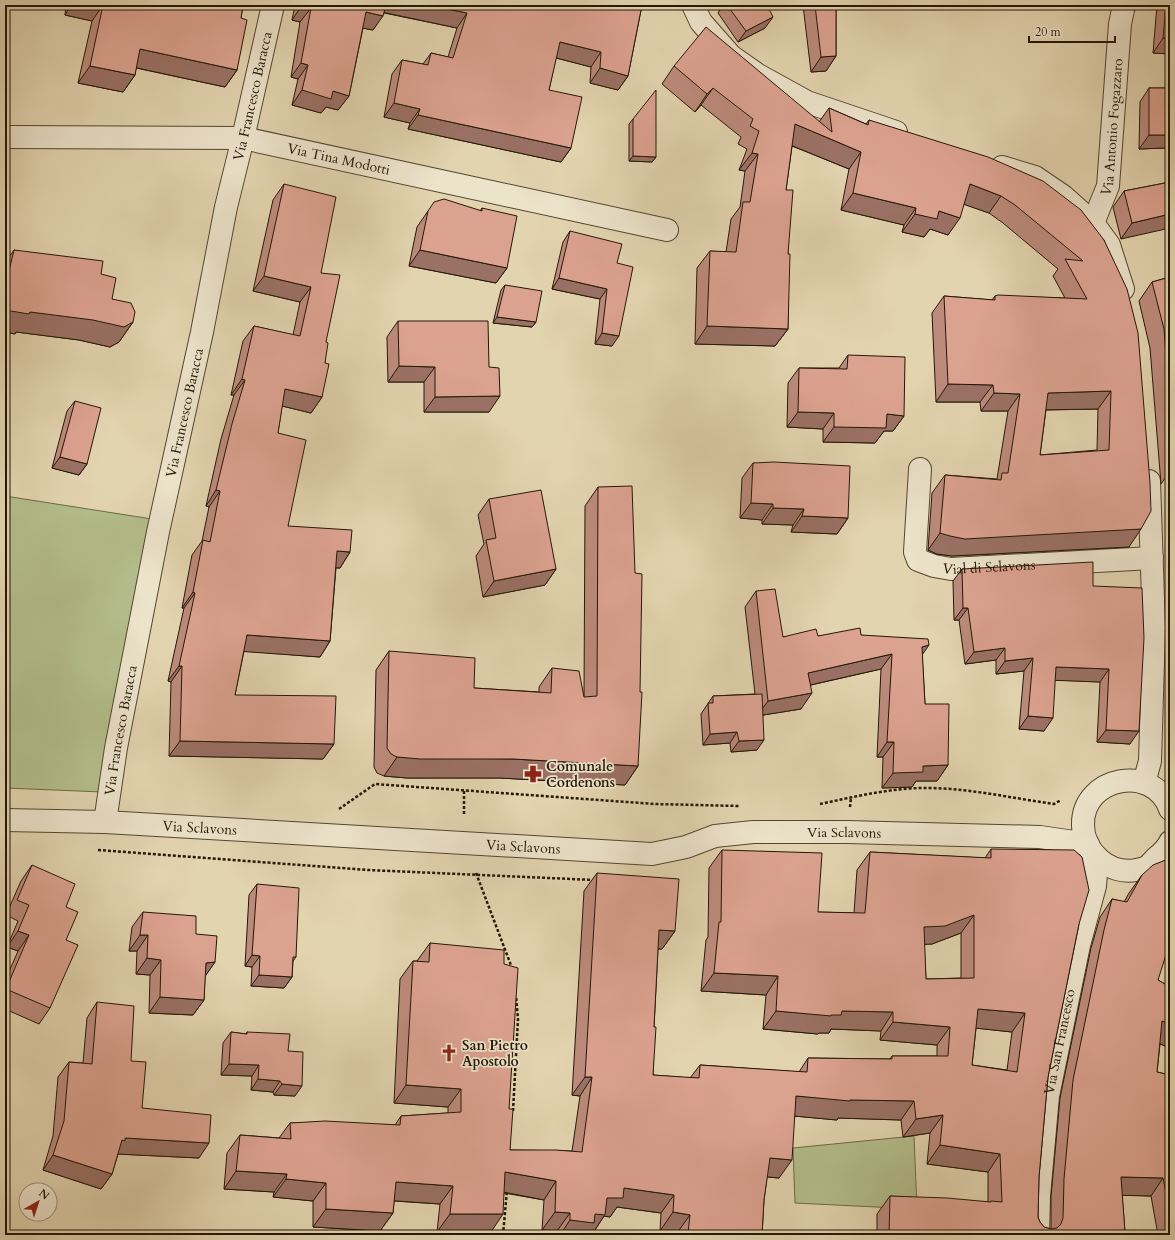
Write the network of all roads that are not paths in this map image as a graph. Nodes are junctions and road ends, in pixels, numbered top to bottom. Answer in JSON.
{"nodes":[{"id":1,"x":273,"y":5,"type":"edge"},
{"id":2,"x":693,"y":5,"type":"edge"},
{"id":3,"x":1124,"y":5,"type":"edge"},
{"id":4,"x":5,"y":137,"type":"edge"},
{"id":5,"x":913,"y":137,"type":"edge"},
{"id":6,"x":243,"y":138,"type":"junction"},
{"id":7,"x":981,"y":160,"type":"edge"},
{"id":8,"x":1093,"y":223,"type":"junction"},
{"id":9,"x":667,"y":230,"type":"dead end"},
{"id":10,"x":1129,"y":311,"type":"edge"},
{"id":11,"x":1147,"y":461,"type":"edge"},
{"id":12,"x":920,"y":469,"type":"dead end"},
{"id":13,"x":1152,"y":558,"type":"junction"},
{"id":14,"x":1144,"y":783,"type":"junction"},
{"id":15,"x":1170,"y":809,"type":"edge"},
{"id":16,"x":1084,"y":816,"type":"junction"},
{"id":17,"x":5,"y":820,"type":"edge"},
{"id":18,"x":105,"y":822,"type":"junction"},
{"id":19,"x":1040,"y":837,"type":"junction"},
{"id":20,"x":1169,"y":846,"type":"edge"},
{"id":21,"x":1089,"y":848,"type":"junction"},
{"id":22,"x":1038,"y":1235,"type":"edge"}],
"edges":[{"from":1,"to":6,"type":"street","name":"Via Francesco Baracca"},
{"from":2,"to":5,"type":"street"},
{"from":3,"to":8,"type":"street","name":"Via Antonio Fogazzaro"},
{"from":4,"to":6,"type":"street","name":"Via Tina Modotti"},
{"from":6,"to":9,"type":"street","name":"Via Tina Modotti"},
{"from":6,"to":18,"type":"street","name":"Via Francesco Baracca"},
{"from":7,"to":8,"type":"street"},
{"from":8,"to":10,"type":"street"},
{"from":11,"to":13,"type":"street"},
{"from":12,"to":13,"type":"street","name":"Vial di Sclavons"},
{"from":13,"to":14,"type":"street"},
{"from":14,"to":15,"type":"street"},
{"from":14,"to":16,"type":"street"},
{"from":16,"to":19,"type":"street","name":"Via Sclavons"},
{"from":16,"to":21,"type":"street"},
{"from":17,"to":18,"type":"street","name":"Via Sclavons"},
{"from":18,"to":19,"type":"street","name":"Via Sclavons"},
{"from":19,"to":21,"type":"street","name":"Via Sclavons"},
{"from":20,"to":21,"type":"street"},
{"from":21,"to":22,"type":"street","name":"Via San Francesco"}]}
